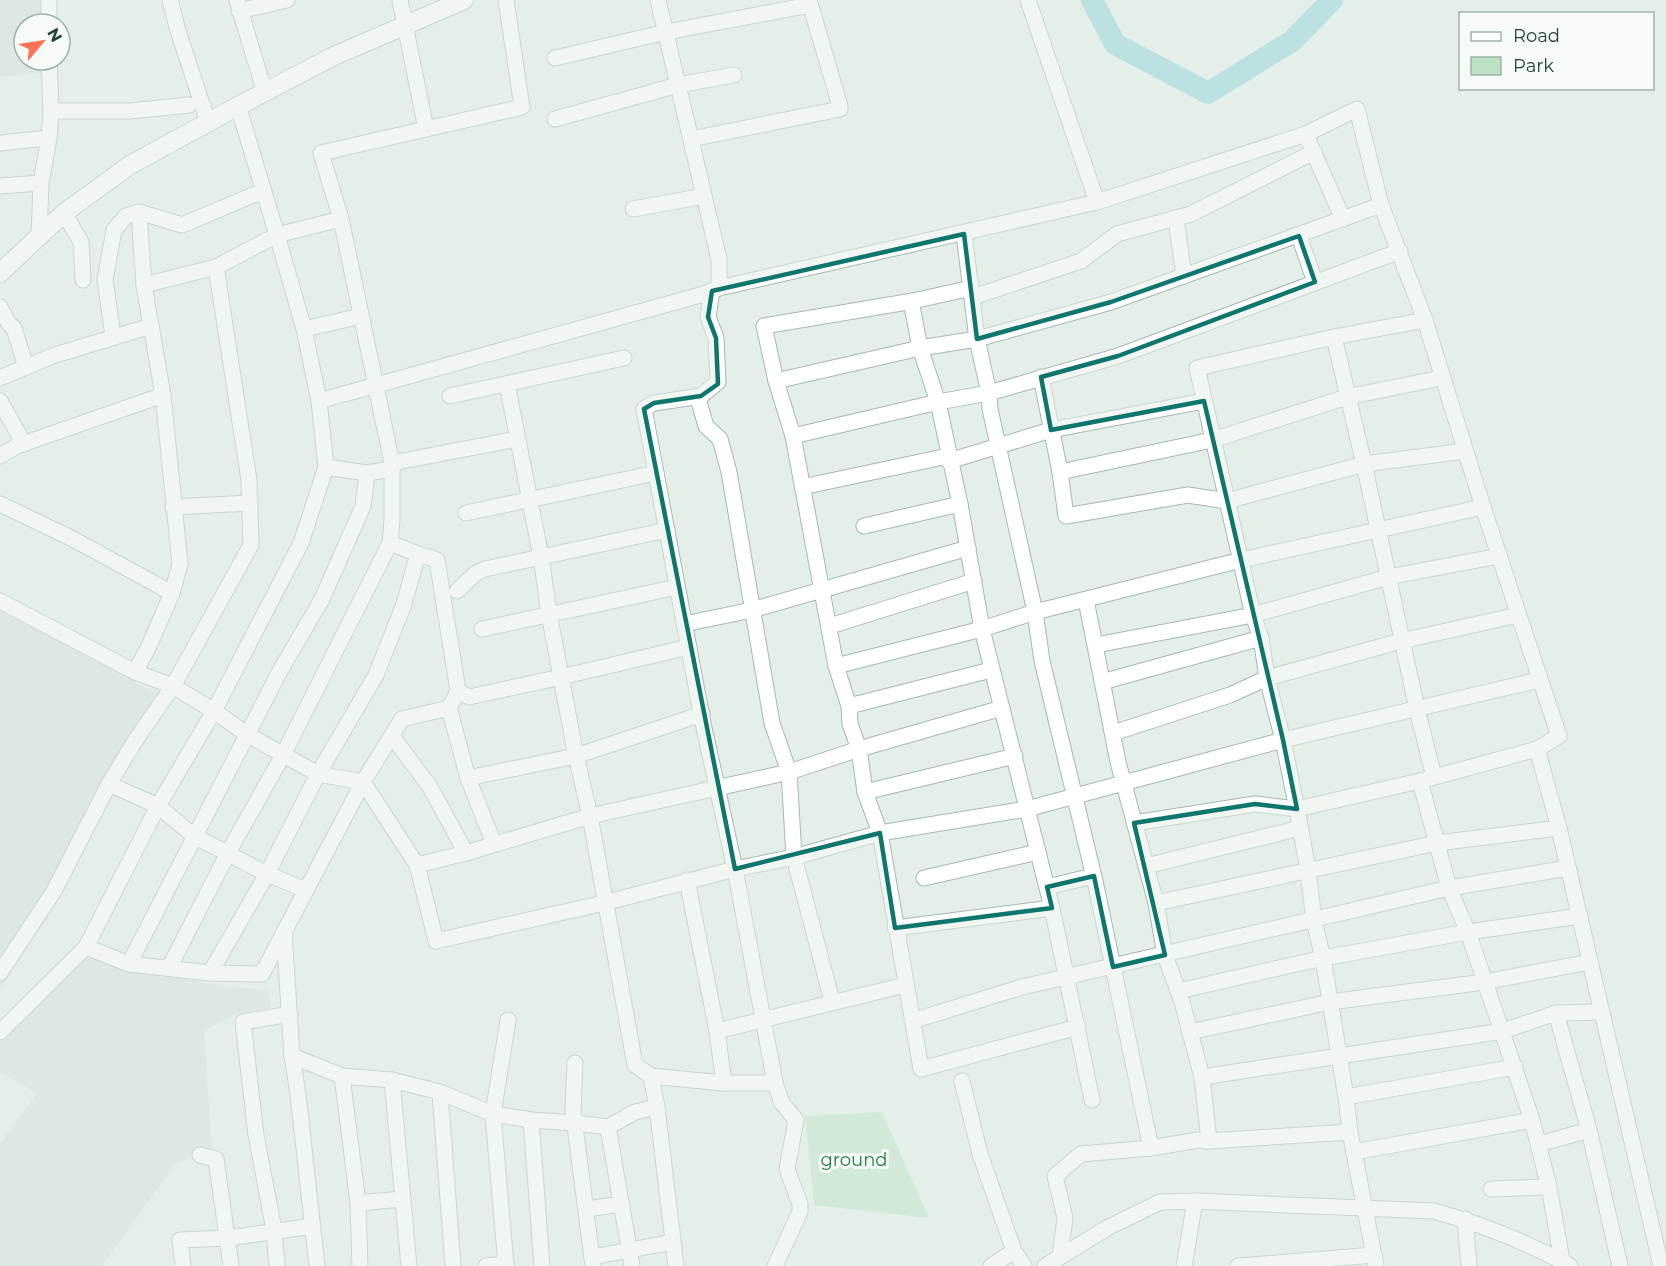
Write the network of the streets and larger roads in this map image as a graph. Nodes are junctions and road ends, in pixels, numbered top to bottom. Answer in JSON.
{"nodes":[{"id":1,"x":170,"y":0,"type":"edge"},
{"id":2,"x":286,"y":0,"type":"edge"},
{"id":3,"x":400,"y":0,"type":"edge"},
{"id":4,"x":464,"y":0,"type":"edge"},
{"id":5,"x":506,"y":0,"type":"edge"},
{"id":6,"x":658,"y":0,"type":"edge"},
{"id":7,"x":1028,"y":0,"type":"edge"},
{"id":8,"x":809,"y":2,"type":"edge"},
{"id":9,"x":238,"y":6,"type":"edge"},
{"id":10,"x":406,"y":24,"type":"junction"},
{"id":11,"x":666,"y":32,"type":"junction"},
{"id":12,"x":555,"y":58,"type":"dead end"},
{"id":13,"x":49,"y":72,"type":"edge"},
{"id":14,"x":734,"y":75,"type":"dead end"},
{"id":15,"x":678,"y":85,"type":"junction"},
{"id":16,"x":265,"y":93,"type":"junction"},
{"id":17,"x":189,"y":105,"type":"dead end"},
{"id":18,"x":238,"y":106,"type":"junction"},
{"id":19,"x":51,"y":111,"type":"junction"},
{"id":20,"x":555,"y":119,"type":"dead end"},
{"id":21,"x":208,"y":122,"type":"junction"},
{"id":22,"x":426,"y":129,"type":"junction"},
{"id":23,"x":1306,"y":134,"type":"junction"},
{"id":24,"x":49,"y":138,"type":"junction"},
{"id":25,"x":691,"y":139,"type":"junction"},
{"id":26,"x":0,"y":143,"type":"edge"},
{"id":27,"x":1314,"y":152,"type":"junction"},
{"id":28,"x":40,"y":183,"type":"junction"},
{"id":29,"x":0,"y":186,"type":"edge"},
{"id":30,"x":263,"y":191,"type":"junction"},
{"id":31,"x":704,"y":196,"type":"junction"},
{"id":32,"x":1097,"y":202,"type":"junction"},
{"id":33,"x":1381,"y":205,"type":"junction"},
{"id":34,"x":633,"y":209,"type":"dead end"},
{"id":35,"x":139,"y":212,"type":"junction"},
{"id":36,"x":64,"y":213,"type":"junction"},
{"id":37,"x":341,"y":219,"type":"junction"},
{"id":38,"x":1176,"y":219,"type":"junction"},
{"id":39,"x":1343,"y":219,"type":"junction"},
{"id":40,"x":964,"y":234,"type":"junction"},
{"id":41,"x":277,"y":235,"type":"junction"},
{"id":42,"x":1299,"y":236,"type":"junction"},
{"id":43,"x":38,"y":237,"type":"junction"},
{"id":44,"x":1400,"y":251,"type":"junction"},
{"id":45,"x":216,"y":267,"type":"junction"},
{"id":46,"x":3,"y":270,"type":"edge"},
{"id":47,"x":1184,"y":276,"type":"junction"},
{"id":48,"x":83,"y":280,"type":"dead end"},
{"id":49,"x":1315,"y":282,"type":"junction"},
{"id":50,"x":144,"y":285,"type":"junction"},
{"id":51,"x":716,"y":290,"type":"junction"},
{"id":52,"x":972,"y":293,"type":"junction"},
{"id":53,"x":913,"y":301,"type":"junction"},
{"id":54,"x":0,"y":307,"type":"edge"},
{"id":55,"x":361,"y":316,"type":"junction"},
{"id":56,"x":1425,"y":320,"type":"junction"},
{"id":57,"x":151,"y":326,"type":"junction"},
{"id":58,"x":304,"y":330,"type":"junction"},
{"id":59,"x":113,"y":336,"type":"junction"},
{"id":60,"x":1334,"y":337,"type":"junction"},
{"id":61,"x":977,"y":339,"type":"junction"},
{"id":62,"x":920,"y":348,"type":"junction"},
{"id":63,"x":624,"y":358,"type":"dead end"},
{"id":64,"x":26,"y":367,"type":"junction"},
{"id":65,"x":1041,"y":377,"type":"junction"},
{"id":66,"x":0,"y":378,"type":"edge"},
{"id":67,"x":1441,"y":378,"type":"junction"},
{"id":68,"x":776,"y":381,"type":"junction"},
{"id":69,"x":507,"y":384,"type":"junction"},
{"id":70,"x":376,"y":386,"type":"junction"},
{"id":71,"x":989,"y":393,"type":"junction"},
{"id":72,"x":163,"y":395,"type":"junction"},
{"id":73,"x":450,"y":396,"type":"dead end"},
{"id":74,"x":701,"y":396,"type":"junction"},
{"id":75,"x":1347,"y":397,"type":"junction"},
{"id":76,"x":0,"y":401,"type":"edge"},
{"id":77,"x":319,"y":401,"type":"junction"},
{"id":78,"x":1204,"y":401,"type":"junction"},
{"id":79,"x":938,"y":402,"type":"junction"},
{"id":80,"x":1051,"y":430,"type":"junction"},
{"id":81,"x":792,"y":436,"type":"junction"},
{"id":82,"x":517,"y":439,"type":"junction"},
{"id":83,"x":1212,"y":440,"type":"junction"},
{"id":84,"x":24,"y":444,"type":"junction"},
{"id":85,"x":999,"y":446,"type":"junction"},
{"id":86,"x":1465,"y":451,"type":"junction"},
{"id":87,"x":0,"y":456,"type":"edge"},
{"id":88,"x":949,"y":458,"type":"junction"},
{"id":89,"x":1364,"y":464,"type":"junction"},
{"id":90,"x":392,"y":466,"type":"junction"},
{"id":91,"x":326,"y":467,"type":"junction"},
{"id":92,"x":1059,"y":472,"type":"junction"},
{"id":93,"x":367,"y":473,"type":"junction"},
{"id":94,"x":656,"y":473,"type":"junction"},
{"id":95,"x":802,"y":487,"type":"junction"},
{"id":96,"x":530,"y":501,"type":"junction"},
{"id":97,"x":1227,"y":501,"type":"junction"},
{"id":98,"x":250,"y":503,"type":"junction"},
{"id":99,"x":0,"y":504,"type":"edge"},
{"id":100,"x":960,"y":504,"type":"junction"},
{"id":101,"x":173,"y":507,"type":"junction"},
{"id":102,"x":1483,"y":507,"type":"junction"},
{"id":103,"x":466,"y":513,"type":"dead end"},
{"id":104,"x":864,"y":526,"type":"dead end"},
{"id":105,"x":1377,"y":529,"type":"junction"},
{"id":106,"x":667,"y":530,"type":"junction"},
{"id":107,"x":390,"y":543,"type":"junction"},
{"id":108,"x":968,"y":548,"type":"junction"},
{"id":109,"x":418,"y":554,"type":"junction"},
{"id":110,"x":1499,"y":556,"type":"junction"},
{"id":111,"x":541,"y":557,"type":"junction"},
{"id":112,"x":1241,"y":560,"type":"junction"},
{"id":113,"x":1388,"y":577,"type":"junction"},
{"id":114,"x":974,"y":581,"type":"junction"},
{"id":115,"x":677,"y":587,"type":"junction"},
{"id":116,"x":822,"y":589,"type":"junction"},
{"id":117,"x":457,"y":591,"type":"dead end"},
{"id":118,"x":172,"y":592,"type":"junction"},
{"id":119,"x":1086,"y":600,"type":"junction"},
{"id":120,"x":0,"y":601,"type":"edge"},
{"id":121,"x":752,"y":610,"type":"junction"},
{"id":122,"x":1035,"y":612,"type":"junction"},
{"id":123,"x":549,"y":614,"type":"junction"},
{"id":124,"x":1252,"y":615,"type":"junction"},
{"id":125,"x":1518,"y":615,"type":"junction"},
{"id":126,"x":684,"y":624,"type":"junction"},
{"id":127,"x":830,"y":626,"type":"junction"},
{"id":128,"x":482,"y":629,"type":"dead end"},
{"id":129,"x":982,"y":629,"type":"junction"},
{"id":130,"x":1261,"y":638,"type":"junction"},
{"id":131,"x":1401,"y":641,"type":"junction"},
{"id":132,"x":1096,"y":645,"type":"junction"},
{"id":133,"x":689,"y":647,"type":"junction"},
{"id":134,"x":836,"y":666,"type":"junction"},
{"id":135,"x":991,"y":670,"type":"junction"},
{"id":136,"x":135,"y":672,"type":"junction"},
{"id":137,"x":561,"y":677,"type":"junction"},
{"id":138,"x":1267,"y":678,"type":"junction"},
{"id":139,"x":1539,"y":680,"type":"junction"},
{"id":140,"x":1102,"y":682,"type":"junction"},
{"id":141,"x":173,"y":686,"type":"junction"},
{"id":142,"x":458,"y":691,"type":"junction"},
{"id":143,"x":849,"y":706,"type":"junction"},
{"id":144,"x":450,"y":708,"type":"junction"},
{"id":145,"x":1002,"y":708,"type":"junction"},
{"id":146,"x":1417,"y":709,"type":"junction"},
{"id":147,"x":214,"y":711,"type":"junction"},
{"id":148,"x":702,"y":714,"type":"junction"},
{"id":149,"x":1113,"y":733,"type":"junction"},
{"id":150,"x":248,"y":735,"type":"junction"},
{"id":151,"x":392,"y":736,"type":"junction"},
{"id":152,"x":1283,"y":740,"type":"junction"},
{"id":153,"x":859,"y":749,"type":"junction"},
{"id":154,"x":1537,"y":749,"type":"junction"},
{"id":155,"x":283,"y":755,"type":"junction"},
{"id":156,"x":576,"y":756,"type":"junction"},
{"id":157,"x":1015,"y":756,"type":"junction"},
{"id":158,"x":789,"y":772,"type":"junction"},
{"id":159,"x":318,"y":774,"type":"junction"},
{"id":160,"x":468,"y":778,"type":"junction"},
{"id":161,"x":1427,"y":779,"type":"junction"},
{"id":162,"x":363,"y":782,"type":"junction"},
{"id":163,"x":1124,"y":782,"type":"junction"},
{"id":164,"x":109,"y":784,"type":"junction"},
{"id":165,"x":718,"y":789,"type":"junction"},
{"id":166,"x":865,"y":792,"type":"junction"},
{"id":167,"x":1075,"y":795,"type":"junction"},
{"id":168,"x":158,"y":806,"type":"junction"},
{"id":169,"x":1027,"y":809,"type":"junction"},
{"id":170,"x":1297,"y":809,"type":"junction"},
{"id":171,"x":590,"y":816,"type":"junction"},
{"id":172,"x":1134,"y":823,"type":"junction"},
{"id":173,"x":1300,"y":828,"type":"junction"},
{"id":174,"x":1559,"y":828,"type":"junction"},
{"id":175,"x":880,"y":833,"type":"junction"},
{"id":176,"x":194,"y":836,"type":"junction"},
{"id":177,"x":1437,"y":843,"type":"junction"},
{"id":178,"x":494,"y":844,"type":"junction"},
{"id":179,"x":1038,"y":852,"type":"junction"},
{"id":180,"x":228,"y":853,"type":"junction"},
{"id":181,"x":466,"y":853,"type":"junction"},
{"id":182,"x":794,"y":857,"type":"junction"},
{"id":183,"x":417,"y":865,"type":"junction"},
{"id":184,"x":1146,"y":867,"type":"junction"},
{"id":185,"x":1568,"y":868,"type":"junction"},
{"id":186,"x":735,"y":869,"type":"junction"},
{"id":187,"x":1308,"y":870,"type":"junction"},
{"id":188,"x":267,"y":874,"type":"junction"},
{"id":189,"x":1093,"y":876,"type":"junction"},
{"id":190,"x":924,"y":878,"type":"dead end"},
{"id":191,"x":687,"y":880,"type":"junction"},
{"id":192,"x":1047,"y":887,"type":"junction"},
{"id":193,"x":1449,"y":888,"type":"junction"},
{"id":194,"x":306,"y":890,"type":"junction"},
{"id":195,"x":604,"y":903,"type":"junction"},
{"id":196,"x":1156,"y":903,"type":"junction"},
{"id":197,"x":1052,"y":908,"type":"junction"},
{"id":198,"x":1580,"y":916,"type":"junction"},
{"id":199,"x":1314,"y":921,"type":"junction"},
{"id":200,"x":895,"y":928,"type":"junction"},
{"id":201,"x":284,"y":932,"type":"junction"},
{"id":202,"x":1468,"y":932,"type":"junction"},
{"id":203,"x":86,"y":947,"type":"junction"},
{"id":204,"x":1165,"y":955,"type":"junction"},
{"id":205,"x":1323,"y":958,"type":"junction"},
{"id":206,"x":1590,"y":962,"type":"junction"},
{"id":207,"x":129,"y":964,"type":"junction"},
{"id":208,"x":1113,"y":967,"type":"junction"},
{"id":209,"x":169,"y":968,"type":"junction"},
{"id":210,"x":0,"y":973,"type":"edge"},
{"id":211,"x":210,"y":973,"type":"junction"},
{"id":212,"x":1068,"y":977,"type":"junction"},
{"id":213,"x":1484,"y":981,"type":"junction"},
{"id":214,"x":905,"y":985,"type":"junction"},
{"id":215,"x":1178,"y":991,"type":"junction"},
{"id":216,"x":832,"y":1001,"type":"junction"},
{"id":217,"x":1330,"y":1002,"type":"junction"},
{"id":218,"x":1602,"y":1012,"type":"junction"},
{"id":219,"x":1556,"y":1013,"type":"junction"},
{"id":220,"x":290,"y":1014,"type":"junction"},
{"id":221,"x":763,"y":1019,"type":"junction"},
{"id":222,"x":508,"y":1020,"type":"dead end"},
{"id":223,"x":912,"y":1022,"type":"junction"},
{"id":224,"x":1078,"y":1027,"type":"junction"},
{"id":225,"x":717,"y":1031,"type":"junction"},
{"id":226,"x":1503,"y":1031,"type":"junction"},
{"id":227,"x":0,"y":1032,"type":"edge"},
{"id":228,"x":1190,"y":1032,"type":"junction"},
{"id":229,"x":292,"y":1056,"type":"junction"},
{"id":230,"x":1339,"y":1056,"type":"junction"},
{"id":231,"x":575,"y":1063,"type":"dead end"},
{"id":232,"x":1515,"y":1067,"type":"junction"},
{"id":233,"x":651,"y":1076,"type":"junction"},
{"id":234,"x":342,"y":1077,"type":"junction"},
{"id":235,"x":1202,"y":1077,"type":"junction"},
{"id":236,"x":392,"y":1080,"type":"junction"},
{"id":237,"x":962,"y":1081,"type":"dead end"},
{"id":238,"x":724,"y":1083,"type":"junction"},
{"id":239,"x":775,"y":1083,"type":"junction"},
{"id":240,"x":440,"y":1092,"type":"junction"},
{"id":241,"x":1346,"y":1097,"type":"junction"},
{"id":242,"x":1092,"y":1100,"type":"dead end"},
{"id":243,"x":657,"y":1107,"type":"junction"},
{"id":244,"x":493,"y":1114,"type":"junction"},
{"id":245,"x":531,"y":1120,"type":"junction"},
{"id":246,"x":1532,"y":1120,"type":"junction"},
{"id":247,"x":575,"y":1123,"type":"junction"},
{"id":248,"x":608,"y":1128,"type":"junction"},
{"id":249,"x":1589,"y":1131,"type":"junction"},
{"id":250,"x":1350,"y":1132,"type":"junction"},
{"id":251,"x":1209,"y":1141,"type":"junction"},
{"id":252,"x":1539,"y":1144,"type":"junction"},
{"id":253,"x":1151,"y":1148,"type":"junction"},
{"id":254,"x":1354,"y":1152,"type":"junction"},
{"id":255,"x":200,"y":1155,"type":"dead end"},
{"id":256,"x":1549,"y":1187,"type":"junction"},
{"id":257,"x":1491,"y":1189,"type":"dead end"},
{"id":258,"x":403,"y":1199,"type":"junction"},
{"id":259,"x":1195,"y":1201,"type":"junction"},
{"id":260,"x":358,"y":1203,"type":"junction"},
{"id":261,"x":622,"y":1204,"type":"junction"},
{"id":262,"x":1366,"y":1208,"type":"junction"},
{"id":263,"x":586,"y":1209,"type":"junction"},
{"id":264,"x":1465,"y":1219,"type":"junction"},
{"id":265,"x":313,"y":1226,"type":"junction"},
{"id":266,"x":274,"y":1230,"type":"junction"},
{"id":267,"x":228,"y":1238,"type":"junction"},
{"id":268,"x":673,"y":1242,"type":"junction"},
{"id":269,"x":629,"y":1250,"type":"junction"},
{"id":270,"x":1014,"y":1251,"type":"junction"},
{"id":271,"x":1060,"y":1257,"type":"junction"},
{"id":272,"x":1375,"y":1260,"type":"edge"},
{"id":273,"x":592,"y":1261,"type":"edge"},
{"id":274,"x":1307,"y":1262,"type":"edge"},
{"id":275,"x":506,"y":1265,"type":"edge"},
{"id":276,"x":1565,"y":1265,"type":"edge"},
{"id":277,"x":183,"y":1266,"type":"edge"},
{"id":278,"x":231,"y":1266,"type":"edge"},
{"id":279,"x":278,"y":1266,"type":"edge"},
{"id":280,"x":317,"y":1266,"type":"edge"},
{"id":281,"x":360,"y":1266,"type":"edge"},
{"id":282,"x":409,"y":1266,"type":"edge"},
{"id":283,"x":453,"y":1266,"type":"edge"},
{"id":284,"x":486,"y":1266,"type":"edge"},
{"id":285,"x":542,"y":1266,"type":"edge"},
{"id":286,"x":632,"y":1266,"type":"edge"},
{"id":287,"x":676,"y":1266,"type":"edge"},
{"id":288,"x":775,"y":1266,"type":"edge"},
{"id":289,"x":991,"y":1266,"type":"edge"},
{"id":290,"x":1024,"y":1266,"type":"edge"},
{"id":291,"x":1045,"y":1266,"type":"edge"},
{"id":292,"x":1184,"y":1266,"type":"edge"},
{"id":293,"x":1238,"y":1266,"type":"edge"},
{"id":294,"x":1469,"y":1266,"type":"edge"},
{"id":295,"x":1620,"y":1266,"type":"edge"},
{"id":296,"x":1661,"y":1266,"type":"edge"}],
"edges":[{"from":1,"to":21,"type":"street"},
{"from":2,"to":9,"type":"street"},
{"from":3,"to":10,"type":"street"},
{"from":4,"to":10,"type":"street"},
{"from":5,"to":22,"type":"street"},
{"from":6,"to":11,"type":"street"},
{"from":7,"to":32,"type":"street"},
{"from":8,"to":11,"type":"street"},
{"from":8,"to":25,"type":"street"},
{"from":9,"to":16,"type":"street"},
{"from":10,"to":16,"type":"street"},
{"from":10,"to":22,"type":"street"},
{"from":11,"to":12,"type":"street"},
{"from":11,"to":15,"type":"street"},
{"from":13,"to":19,"type":"street"},
{"from":14,"to":15,"type":"street"},
{"from":15,"to":20,"type":"street"},
{"from":15,"to":25,"type":"street"},
{"from":16,"to":18,"type":"street"},
{"from":17,"to":19,"type":"street"},
{"from":18,"to":21,"type":"street"},
{"from":18,"to":30,"type":"street"},
{"from":19,"to":24,"type":"street"},
{"from":21,"to":36,"type":"street"},
{"from":22,"to":37,"type":"street"},
{"from":23,"to":27,"type":"street"},
{"from":23,"to":32,"type":"street"},
{"from":23,"to":33,"type":"street"},
{"from":24,"to":26,"type":"street"},
{"from":24,"to":28,"type":"street"},
{"from":25,"to":31,"type":"street"},
{"from":27,"to":38,"type":"street"},
{"from":27,"to":39,"type":"street"},
{"from":28,"to":29,"type":"street"},
{"from":28,"to":43,"type":"street"},
{"from":30,"to":35,"type":"street"},
{"from":30,"to":41,"type":"street"},
{"from":31,"to":34,"type":"street"},
{"from":31,"to":51,"type":"street"},
{"from":32,"to":40,"type":"street"},
{"from":33,"to":39,"type":"street"},
{"from":33,"to":44,"type":"street"},
{"from":35,"to":50,"type":"street"},
{"from":35,"to":59,"type":"street"},
{"from":36,"to":43,"type":"street"},
{"from":36,"to":48,"type":"street"},
{"from":37,"to":41,"type":"street"},
{"from":37,"to":55,"type":"street"},
{"from":38,"to":47,"type":"street"},
{"from":38,"to":52,"type":"street"},
{"from":39,"to":42,"type":"street"},
{"from":40,"to":51,"type":"street"},
{"from":40,"to":52,"type":"street"},
{"from":41,"to":45,"type":"street"},
{"from":41,"to":58,"type":"street"},
{"from":42,"to":47,"type":"street"},
{"from":42,"to":49,"type":"street"},
{"from":43,"to":46,"type":"street"},
{"from":44,"to":49,"type":"street"},
{"from":44,"to":56,"type":"street"},
{"from":45,"to":50,"type":"street"},
{"from":45,"to":98,"type":"street"},
{"from":47,"to":61,"type":"street"},
{"from":49,"to":65,"type":"street"},
{"from":50,"to":57,"type":"street"},
{"from":51,"to":70,"type":"street"},
{"from":51,"to":74,"type":"street"},
{"from":52,"to":53,"type":"street"},
{"from":52,"to":61,"type":"street"},
{"from":53,"to":62,"type":"street"},
{"from":53,"to":68,"type":"street"},
{"from":54,"to":64,"type":"street"},
{"from":55,"to":58,"type":"street"},
{"from":55,"to":70,"type":"street"},
{"from":56,"to":60,"type":"street"},
{"from":56,"to":67,"type":"street"},
{"from":57,"to":59,"type":"street"},
{"from":57,"to":72,"type":"street"},
{"from":58,"to":77,"type":"street"},
{"from":59,"to":64,"type":"street"},
{"from":60,"to":75,"type":"street"},
{"from":60,"to":78,"type":"street"},
{"from":61,"to":62,"type":"street"},
{"from":61,"to":71,"type":"street"},
{"from":62,"to":68,"type":"street"},
{"from":62,"to":79,"type":"street"},
{"from":63,"to":69,"type":"street"},
{"from":64,"to":66,"type":"street"},
{"from":65,"to":71,"type":"street"},
{"from":65,"to":80,"type":"street"},
{"from":67,"to":75,"type":"street"},
{"from":67,"to":86,"type":"street"},
{"from":68,"to":81,"type":"street"},
{"from":69,"to":73,"type":"street"},
{"from":69,"to":82,"type":"street"},
{"from":70,"to":77,"type":"street"},
{"from":70,"to":90,"type":"street"},
{"from":71,"to":79,"type":"street"},
{"from":71,"to":85,"type":"street"},
{"from":72,"to":84,"type":"street"},
{"from":72,"to":101,"type":"street"},
{"from":74,"to":94,"type":"street"},
{"from":74,"to":121,"type":"street"},
{"from":75,"to":83,"type":"street"},
{"from":75,"to":89,"type":"street"},
{"from":76,"to":84,"type":"street"},
{"from":77,"to":91,"type":"street"},
{"from":78,"to":80,"type":"street"},
{"from":78,"to":83,"type":"street"},
{"from":79,"to":81,"type":"street"},
{"from":79,"to":88,"type":"street"},
{"from":80,"to":85,"type":"street"},
{"from":80,"to":92,"type":"street"},
{"from":81,"to":95,"type":"street"},
{"from":82,"to":90,"type":"street"},
{"from":82,"to":96,"type":"street"},
{"from":83,"to":92,"type":"street"},
{"from":83,"to":97,"type":"street"},
{"from":84,"to":87,"type":"street"},
{"from":85,"to":88,"type":"street"},
{"from":85,"to":122,"type":"street"},
{"from":86,"to":89,"type":"street"},
{"from":86,"to":102,"type":"street"},
{"from":88,"to":95,"type":"street"},
{"from":88,"to":100,"type":"street"},
{"from":89,"to":97,"type":"street"},
{"from":89,"to":105,"type":"street"},
{"from":90,"to":93,"type":"street"},
{"from":90,"to":107,"type":"street"},
{"from":91,"to":93,"type":"street"},
{"from":91,"to":147,"type":"street"},
{"from":92,"to":97,"type":"street"},
{"from":93,"to":150,"type":"street"},
{"from":94,"to":96,"type":"street"},
{"from":94,"to":106,"type":"street"},
{"from":95,"to":116,"type":"street"},
{"from":96,"to":103,"type":"street"},
{"from":96,"to":111,"type":"street"},
{"from":97,"to":112,"type":"street"},
{"from":98,"to":101,"type":"street"},
{"from":98,"to":141,"type":"street"},
{"from":99,"to":118,"type":"street"},
{"from":100,"to":104,"type":"street"},
{"from":100,"to":108,"type":"street"},
{"from":101,"to":118,"type":"street"},
{"from":102,"to":105,"type":"street"},
{"from":102,"to":110,"type":"street"},
{"from":105,"to":112,"type":"street"},
{"from":105,"to":113,"type":"street"},
{"from":106,"to":111,"type":"street"},
{"from":106,"to":115,"type":"street"},
{"from":107,"to":109,"type":"street"},
{"from":107,"to":155,"type":"street"},
{"from":108,"to":114,"type":"street"},
{"from":108,"to":116,"type":"street"},
{"from":109,"to":142,"type":"street"},
{"from":109,"to":159,"type":"street"},
{"from":110,"to":113,"type":"street"},
{"from":110,"to":125,"type":"street"},
{"from":111,"to":117,"type":"street"},
{"from":111,"to":123,"type":"street"},
{"from":112,"to":119,"type":"street"},
{"from":112,"to":124,"type":"street"},
{"from":113,"to":124,"type":"street"},
{"from":113,"to":131,"type":"street"},
{"from":114,"to":127,"type":"street"},
{"from":114,"to":129,"type":"street"},
{"from":115,"to":123,"type":"street"},
{"from":115,"to":126,"type":"street"},
{"from":116,"to":121,"type":"street"},
{"from":116,"to":127,"type":"street"},
{"from":118,"to":136,"type":"street"},
{"from":119,"to":122,"type":"street"},
{"from":119,"to":132,"type":"street"},
{"from":120,"to":136,"type":"street"},
{"from":121,"to":126,"type":"street"},
{"from":121,"to":158,"type":"street"},
{"from":122,"to":129,"type":"street"},
{"from":122,"to":167,"type":"street"},
{"from":123,"to":128,"type":"street"},
{"from":123,"to":137,"type":"street"},
{"from":124,"to":130,"type":"street"},
{"from":124,"to":132,"type":"street"},
{"from":125,"to":131,"type":"street"},
{"from":125,"to":139,"type":"street"},
{"from":126,"to":133,"type":"street"},
{"from":127,"to":134,"type":"street"},
{"from":129,"to":134,"type":"street"},
{"from":129,"to":135,"type":"street"},
{"from":130,"to":138,"type":"street"},
{"from":130,"to":140,"type":"street"},
{"from":131,"to":138,"type":"street"},
{"from":131,"to":146,"type":"street"},
{"from":132,"to":140,"type":"street"},
{"from":133,"to":137,"type":"street"},
{"from":133,"to":148,"type":"street"},
{"from":134,"to":143,"type":"street"},
{"from":135,"to":143,"type":"street"},
{"from":135,"to":145,"type":"street"},
{"from":136,"to":141,"type":"street"},
{"from":137,"to":142,"type":"street"},
{"from":137,"to":156,"type":"street"},
{"from":138,"to":149,"type":"street"},
{"from":138,"to":152,"type":"street"},
{"from":139,"to":146,"type":"street"},
{"from":139,"to":154,"type":"street"},
{"from":140,"to":149,"type":"street"},
{"from":141,"to":147,"type":"street"},
{"from":141,"to":164,"type":"street"},
{"from":142,"to":144,"type":"street"},
{"from":143,"to":153,"type":"street"},
{"from":144,"to":151,"type":"street"},
{"from":144,"to":160,"type":"street"},
{"from":145,"to":153,"type":"street"},
{"from":145,"to":157,"type":"street"},
{"from":146,"to":152,"type":"street"},
{"from":146,"to":161,"type":"street"},
{"from":147,"to":150,"type":"street"},
{"from":147,"to":168,"type":"street"},
{"from":148,"to":156,"type":"street"},
{"from":148,"to":165,"type":"street"},
{"from":149,"to":163,"type":"street"},
{"from":150,"to":155,"type":"street"},
{"from":150,"to":176,"type":"street"},
{"from":151,"to":162,"type":"street"},
{"from":151,"to":181,"type":"street"},
{"from":152,"to":163,"type":"street"},
{"from":152,"to":170,"type":"street"},
{"from":153,"to":158,"type":"street"},
{"from":153,"to":166,"type":"street"},
{"from":154,"to":161,"type":"street"},
{"from":154,"to":174,"type":"street"},
{"from":155,"to":159,"type":"street"},
{"from":155,"to":180,"type":"street"},
{"from":156,"to":160,"type":"street"},
{"from":156,"to":171,"type":"street"},
{"from":157,"to":166,"type":"street"},
{"from":157,"to":169,"type":"street"},
{"from":158,"to":165,"type":"street"},
{"from":158,"to":182,"type":"street"},
{"from":159,"to":162,"type":"street"},
{"from":159,"to":188,"type":"street"},
{"from":160,"to":178,"type":"street"},
{"from":161,"to":170,"type":"street"},
{"from":161,"to":177,"type":"street"},
{"from":162,"to":183,"type":"street"},
{"from":162,"to":194,"type":"street"},
{"from":163,"to":167,"type":"street"},
{"from":163,"to":172,"type":"street"},
{"from":164,"to":168,"type":"street"},
{"from":164,"to":210,"type":"street"},
{"from":165,"to":171,"type":"street"},
{"from":165,"to":186,"type":"street"},
{"from":166,"to":175,"type":"street"},
{"from":167,"to":169,"type":"street"},
{"from":167,"to":189,"type":"street"},
{"from":168,"to":176,"type":"street"},
{"from":168,"to":203,"type":"street"},
{"from":169,"to":175,"type":"street"},
{"from":169,"to":179,"type":"street"},
{"from":170,"to":172,"type":"street"},
{"from":170,"to":173,"type":"street"},
{"from":171,"to":178,"type":"street"},
{"from":171,"to":195,"type":"street"},
{"from":172,"to":184,"type":"street"},
{"from":173,"to":184,"type":"street"},
{"from":173,"to":187,"type":"street"},
{"from":174,"to":177,"type":"street"},
{"from":174,"to":185,"type":"street"},
{"from":175,"to":182,"type":"street"},
{"from":175,"to":200,"type":"street"},
{"from":176,"to":180,"type":"street"},
{"from":176,"to":207,"type":"street"},
{"from":177,"to":187,"type":"street"},
{"from":177,"to":193,"type":"street"},
{"from":178,"to":181,"type":"street"},
{"from":179,"to":190,"type":"street"},
{"from":179,"to":192,"type":"street"},
{"from":180,"to":188,"type":"street"},
{"from":180,"to":209,"type":"street"},
{"from":181,"to":183,"type":"street"},
{"from":182,"to":186,"type":"street"},
{"from":182,"to":216,"type":"street"},
{"from":183,"to":195,"type":"street"},
{"from":184,"to":196,"type":"street"},
{"from":185,"to":193,"type":"street"},
{"from":185,"to":198,"type":"street"},
{"from":186,"to":191,"type":"street"},
{"from":186,"to":221,"type":"street"},
{"from":187,"to":196,"type":"street"},
{"from":187,"to":199,"type":"street"},
{"from":188,"to":194,"type":"street"},
{"from":188,"to":211,"type":"street"},
{"from":189,"to":192,"type":"street"},
{"from":189,"to":208,"type":"street"},
{"from":191,"to":195,"type":"street"},
{"from":191,"to":225,"type":"street"},
{"from":192,"to":197,"type":"street"},
{"from":193,"to":199,"type":"street"},
{"from":193,"to":202,"type":"street"},
{"from":194,"to":201,"type":"street"},
{"from":195,"to":233,"type":"street"},
{"from":196,"to":204,"type":"street"},
{"from":197,"to":200,"type":"street"},
{"from":197,"to":212,"type":"street"},
{"from":198,"to":202,"type":"street"},
{"from":198,"to":206,"type":"street"},
{"from":199,"to":204,"type":"street"},
{"from":199,"to":205,"type":"street"},
{"from":200,"to":214,"type":"street"},
{"from":201,"to":211,"type":"street"},
{"from":201,"to":220,"type":"street"},
{"from":202,"to":205,"type":"street"},
{"from":202,"to":213,"type":"street"},
{"from":203,"to":207,"type":"street"},
{"from":203,"to":227,"type":"street"},
{"from":204,"to":208,"type":"street"},
{"from":204,"to":215,"type":"street"},
{"from":205,"to":215,"type":"street"},
{"from":205,"to":217,"type":"street"},
{"from":206,"to":213,"type":"street"},
{"from":206,"to":218,"type":"street"},
{"from":207,"to":209,"type":"street"},
{"from":208,"to":212,"type":"street"},
{"from":208,"to":253,"type":"street"},
{"from":209,"to":211,"type":"street"},
{"from":212,"to":223,"type":"street"},
{"from":212,"to":224,"type":"street"},
{"from":213,"to":217,"type":"street"},
{"from":213,"to":226,"type":"street"},
{"from":214,"to":216,"type":"street"},
{"from":214,"to":223,"type":"street"},
{"from":215,"to":228,"type":"street"},
{"from":216,"to":221,"type":"street"},
{"from":217,"to":228,"type":"street"},
{"from":217,"to":230,"type":"street"},
{"from":218,"to":219,"type":"street"},
{"from":218,"to":296,"type":"street"},
{"from":219,"to":226,"type":"street"},
{"from":219,"to":249,"type":"street"},
{"from":220,"to":229,"type":"street"},
{"from":220,"to":266,"type":"street"},
{"from":221,"to":225,"type":"street"},
{"from":221,"to":239,"type":"street"},
{"from":222,"to":244,"type":"street"},
{"from":223,"to":224,"type":"street"},
{"from":224,"to":242,"type":"street"},
{"from":225,"to":238,"type":"street"},
{"from":226,"to":230,"type":"street"},
{"from":226,"to":232,"type":"street"},
{"from":228,"to":235,"type":"street"},
{"from":229,"to":234,"type":"street"},
{"from":229,"to":265,"type":"street"},
{"from":230,"to":235,"type":"street"},
{"from":230,"to":241,"type":"street"},
{"from":231,"to":247,"type":"street"},
{"from":232,"to":241,"type":"street"},
{"from":232,"to":246,"type":"street"},
{"from":233,"to":238,"type":"street"},
{"from":233,"to":243,"type":"street"},
{"from":234,"to":236,"type":"street"},
{"from":234,"to":260,"type":"street"},
{"from":235,"to":251,"type":"street"},
{"from":236,"to":240,"type":"street"},
{"from":236,"to":258,"type":"street"},
{"from":237,"to":270,"type":"street"},
{"from":238,"to":239,"type":"street"},
{"from":239,"to":288,"type":"street"},
{"from":240,"to":244,"type":"street"},
{"from":240,"to":283,"type":"street"},
{"from":241,"to":250,"type":"street"},
{"from":243,"to":248,"type":"street"},
{"from":243,"to":268,"type":"street"},
{"from":244,"to":245,"type":"street"},
{"from":244,"to":275,"type":"street"},
{"from":245,"to":247,"type":"street"},
{"from":245,"to":285,"type":"street"},
{"from":246,"to":252,"type":"street"},
{"from":246,"to":254,"type":"street"},
{"from":247,"to":248,"type":"street"},
{"from":247,"to":263,"type":"street"},
{"from":248,"to":261,"type":"street"},
{"from":249,"to":252,"type":"street"},
{"from":249,"to":295,"type":"street"},
{"from":250,"to":251,"type":"street"},
{"from":250,"to":254,"type":"street"},
{"from":251,"to":253,"type":"street"},
{"from":252,"to":256,"type":"street"},
{"from":253,"to":271,"type":"street"},
{"from":254,"to":262,"type":"street"},
{"from":255,"to":267,"type":"street"},
{"from":256,"to":257,"type":"street"},
{"from":256,"to":276,"type":"street"},
{"from":258,"to":260,"type":"street"},
{"from":258,"to":282,"type":"street"},
{"from":259,"to":262,"type":"street"},
{"from":259,"to":271,"type":"street"},
{"from":259,"to":292,"type":"street"},
{"from":260,"to":281,"type":"street"},
{"from":261,"to":263,"type":"street"},
{"from":261,"to":269,"type":"street"},
{"from":262,"to":264,"type":"street"},
{"from":262,"to":272,"type":"street"},
{"from":263,"to":273,"type":"street"},
{"from":264,"to":276,"type":"street"},
{"from":264,"to":294,"type":"street"},
{"from":265,"to":266,"type":"street"},
{"from":265,"to":280,"type":"street"},
{"from":266,"to":267,"type":"street"},
{"from":266,"to":279,"type":"street"},
{"from":267,"to":277,"type":"street"},
{"from":267,"to":278,"type":"street"},
{"from":268,"to":269,"type":"street"},
{"from":268,"to":287,"type":"street"},
{"from":269,"to":273,"type":"street"},
{"from":269,"to":286,"type":"street"},
{"from":270,"to":289,"type":"street"},
{"from":270,"to":290,"type":"street"},
{"from":271,"to":291,"type":"street"},
{"from":272,"to":274,"type":"street"},
{"from":274,"to":293,"type":"street"},
{"from":275,"to":284,"type":"street"}]}
